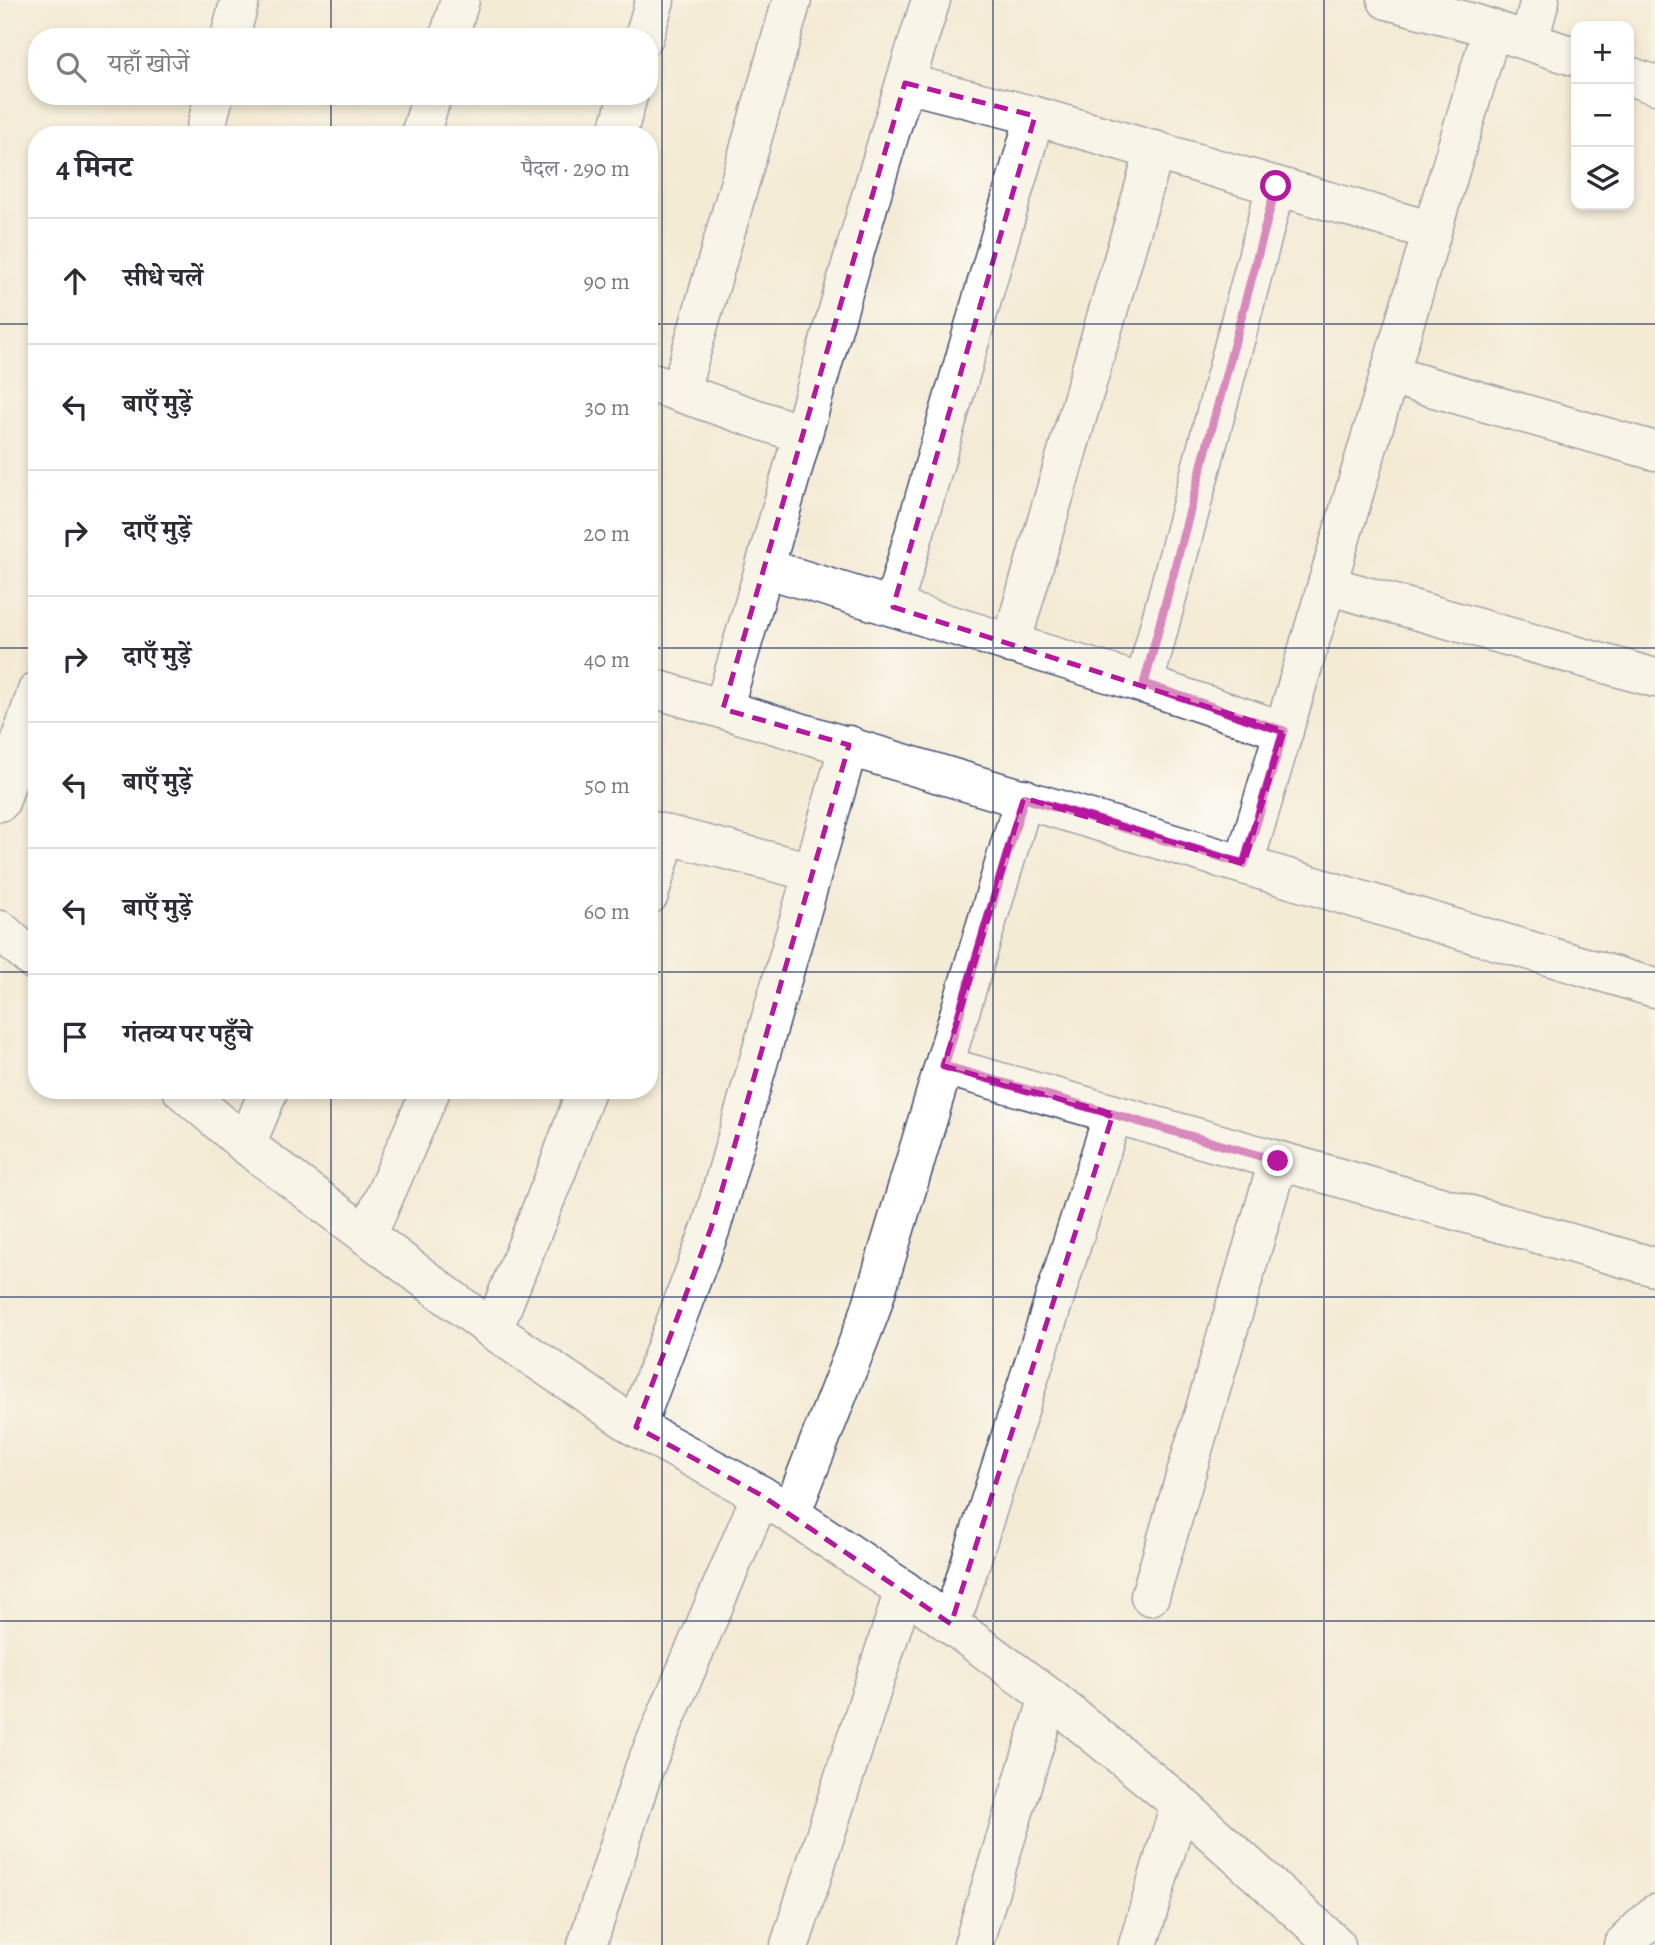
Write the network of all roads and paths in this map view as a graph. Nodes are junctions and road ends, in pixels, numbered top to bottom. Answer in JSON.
{"nodes":[{"id":1,"x":240,"y":0,"type":"edge"},
{"id":2,"x":460,"y":0,"type":"edge"},
{"id":3,"x":654,"y":0,"type":"edge"},
{"id":4,"x":792,"y":0,"type":"edge"},
{"id":5,"x":931,"y":0,"type":"edge"},
{"id":6,"x":1387,"y":0,"type":"edge"},
{"id":7,"x":1540,"y":0,"type":"edge"},
{"id":8,"x":232,"y":28,"type":"edge"},
{"id":9,"x":452,"y":28,"type":"edge"},
{"id":10,"x":646,"y":28,"type":"edge"},
{"id":11,"x":1492,"y":29,"type":"junction"},
{"id":12,"x":1529,"y":41,"type":"junction"},
{"id":13,"x":1571,"y":56,"type":"edge"},
{"id":14,"x":1634,"y":78,"type":"edge"},
{"id":15,"x":905,"y":83,"type":"junction"},
{"id":16,"x":1655,"y":85,"type":"edge"},
{"id":17,"x":212,"y":105,"type":"edge"},
{"id":18,"x":429,"y":105,"type":"edge"},
{"id":19,"x":625,"y":105,"type":"edge"},
{"id":20,"x":1035,"y":116,"type":"junction"},
{"id":21,"x":206,"y":126,"type":"edge"},
{"id":22,"x":423,"y":126,"type":"edge"},
{"id":23,"x":620,"y":126,"type":"edge"},
{"id":24,"x":1154,"y":150,"type":"junction"},
{"id":25,"x":1276,"y":186,"type":"junction"},
{"id":26,"x":1432,"y":231,"type":"junction"},
{"id":27,"x":1389,"y":375,"type":"junction"},
{"id":28,"x":664,"y":387,"type":"edge"},
{"id":29,"x":802,"y":434,"type":"junction"},
{"id":30,"x":1655,"y":451,"type":"edge"},
{"id":31,"x":765,"y":568,"type":"junction"},
{"id":32,"x":1327,"y":585,"type":"junction"},
{"id":33,"x":893,"y":607,"type":"junction"},
{"id":34,"x":1011,"y":644,"type":"junction"},
{"id":35,"x":1655,"y":678,"type":"edge"},
{"id":36,"x":1144,"y":684,"type":"junction"},
{"id":37,"x":658,"y":690,"type":"edge"},
{"id":38,"x":723,"y":709,"type":"junction"},
{"id":39,"x":28,"y":718,"type":"edge"},
{"id":40,"x":1284,"y":731,"type":"junction"},
{"id":41,"x":849,"y":745,"type":"junction"},
{"id":42,"x":1024,"y":798,"type":"junction"},
{"id":43,"x":0,"y":802,"type":"edge"},
{"id":44,"x":658,"y":833,"type":"edge"},
{"id":45,"x":1244,"y":864,"type":"junction"},
{"id":46,"x":812,"y":872,"type":"junction"},
{"id":47,"x":0,"y":930,"type":"edge"},
{"id":48,"x":28,"y":955,"type":"edge"},
{"id":49,"x":1655,"y":988,"type":"edge"},
{"id":50,"x":944,"y":1066,"type":"junction"},
{"id":51,"x":192,"y":1099,"type":"edge"},
{"id":52,"x":265,"y":1099,"type":"edge"},
{"id":53,"x":427,"y":1099,"type":"edge"},
{"id":54,"x":583,"y":1099,"type":"edge"},
{"id":55,"x":1113,"y":1114,"type":"junction"},
{"id":56,"x":246,"y":1145,"type":"junction"},
{"id":57,"x":1278,"y":1161,"type":"junction"},
{"id":58,"x":367,"y":1236,"type":"junction"},
{"id":59,"x":1655,"y":1267,"type":"edge"},
{"id":60,"x":494,"y":1330,"type":"junction"},
{"id":61,"x":636,"y":1427,"type":"junction"},
{"id":62,"x":776,"y":1504,"type":"junction"},
{"id":63,"x":904,"y":1590,"type":"junction"},
{"id":64,"x":1150,"y":1596,"type":"dead end"},
{"id":65,"x":951,"y":1624,"type":"junction"},
{"id":66,"x":1049,"y":1697,"type":"junction"},
{"id":67,"x":1181,"y":1804,"type":"junction"},
{"id":68,"x":1655,"y":1914,"type":"edge"},
{"id":69,"x":587,"y":1945,"type":"edge"},
{"id":70,"x":790,"y":1945,"type":"edge"},
{"id":71,"x":973,"y":1945,"type":"edge"},
{"id":72,"x":1138,"y":1945,"type":"edge"},
{"id":73,"x":1336,"y":1945,"type":"edge"},
{"id":74,"x":1623,"y":1945,"type":"edge"}],
"edges":[{"from":1,"to":8,"type":"street"},
{"from":2,"to":9,"type":"street"},
{"from":3,"to":10,"type":"street"},
{"from":4,"to":28,"type":"street"},
{"from":5,"to":15,"type":"street"},
{"from":6,"to":11,"type":"street"},
{"from":7,"to":12,"type":"street"},
{"from":11,"to":12,"type":"street"},
{"from":11,"to":26,"type":"street"},
{"from":12,"to":13,"type":"street"},
{"from":14,"to":16,"type":"street"},
{"from":15,"to":20,"type":"street"},
{"from":15,"to":29,"type":"street"},
{"from":17,"to":21,"type":"street"},
{"from":18,"to":22,"type":"street"},
{"from":19,"to":23,"type":"street"},
{"from":20,"to":24,"type":"street"},
{"from":20,"to":33,"type":"street"},
{"from":24,"to":25,"type":"street"},
{"from":24,"to":34,"type":"street"},
{"from":25,"to":26,"type":"street"},
{"from":25,"to":36,"type":"street"},
{"from":26,"to":27,"type":"street"},
{"from":27,"to":30,"type":"street"},
{"from":27,"to":32,"type":"street"},
{"from":28,"to":29,"type":"street"},
{"from":29,"to":31,"type":"street"},
{"from":31,"to":33,"type":"street"},
{"from":31,"to":38,"type":"street"},
{"from":32,"to":35,"type":"street"},
{"from":32,"to":40,"type":"street"},
{"from":33,"to":34,"type":"street"},
{"from":34,"to":36,"type":"street"},
{"from":36,"to":40,"type":"street"},
{"from":37,"to":38,"type":"street"},
{"from":38,"to":41,"type":"street"},
{"from":39,"to":43,"type":"street"},
{"from":40,"to":45,"type":"street"},
{"from":41,"to":42,"type":"street"},
{"from":41,"to":46,"type":"street"},
{"from":42,"to":45,"type":"street"},
{"from":42,"to":50,"type":"street"},
{"from":44,"to":46,"type":"street"},
{"from":45,"to":49,"type":"street"},
{"from":46,"to":61,"type":"street"},
{"from":47,"to":48,"type":"street"},
{"from":50,"to":55,"type":"street"},
{"from":50,"to":62,"type":"street"},
{"from":51,"to":56,"type":"street"},
{"from":52,"to":56,"type":"street"},
{"from":53,"to":58,"type":"street"},
{"from":54,"to":60,"type":"street"},
{"from":55,"to":57,"type":"street"},
{"from":55,"to":65,"type":"street"},
{"from":56,"to":58,"type":"street"},
{"from":57,"to":59,"type":"street"},
{"from":57,"to":64,"type":"street"},
{"from":58,"to":60,"type":"street"},
{"from":60,"to":61,"type":"street"},
{"from":61,"to":62,"type":"street"},
{"from":62,"to":63,"type":"street"},
{"from":62,"to":69,"type":"street"},
{"from":63,"to":65,"type":"street"},
{"from":63,"to":70,"type":"street"},
{"from":65,"to":66,"type":"street"},
{"from":66,"to":67,"type":"street"},
{"from":66,"to":71,"type":"street"},
{"from":67,"to":72,"type":"street"},
{"from":67,"to":73,"type":"street"},
{"from":68,"to":74,"type":"street"}]}
